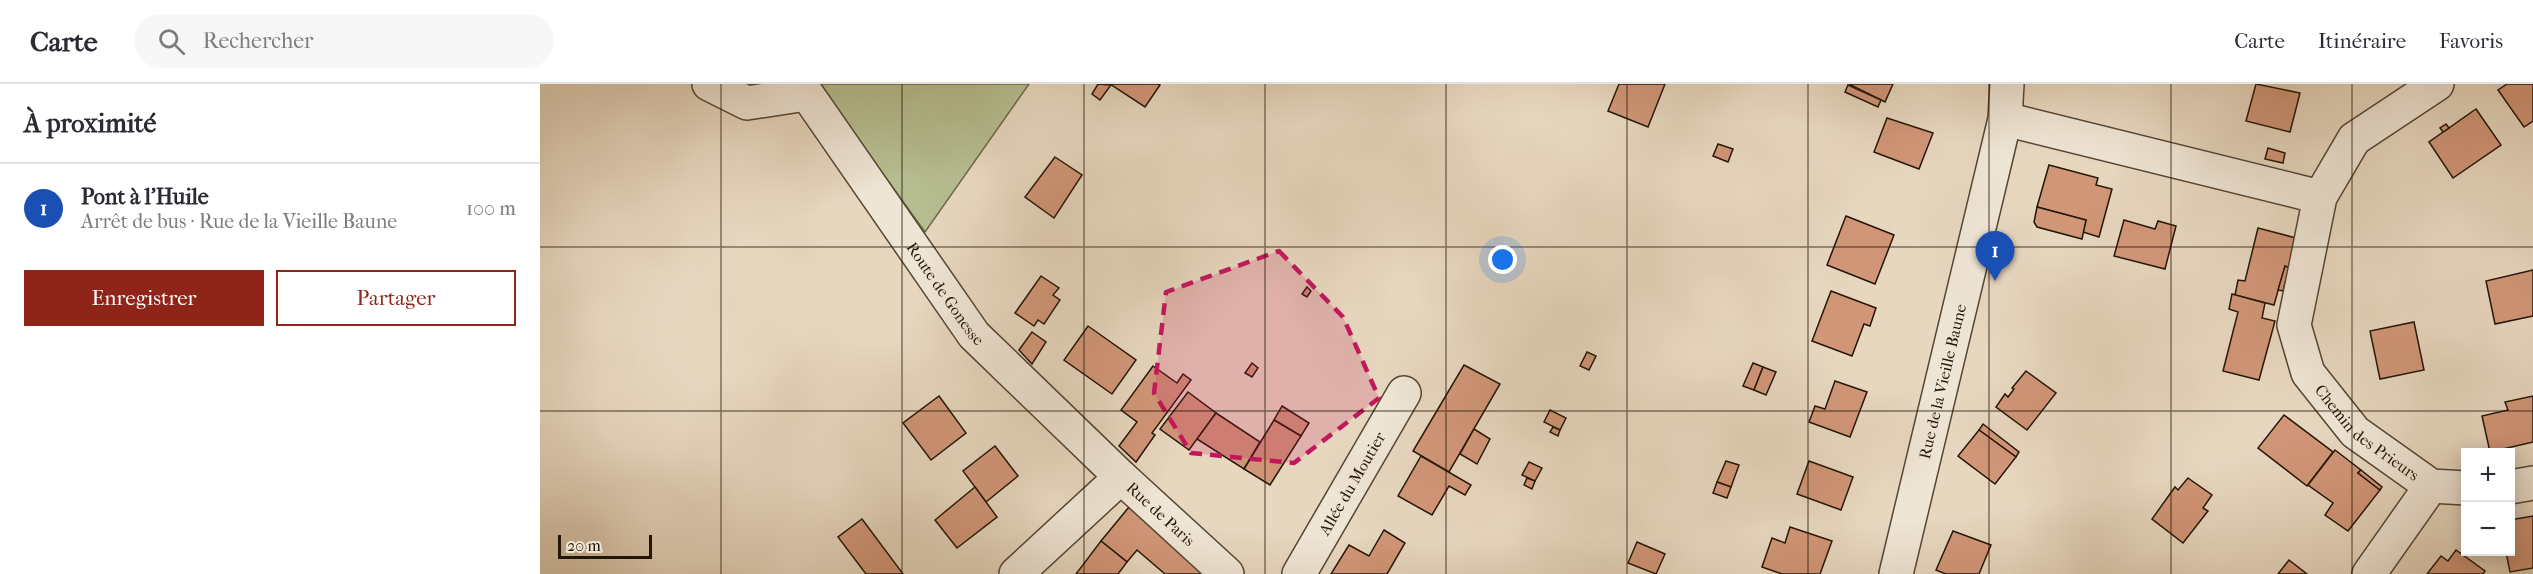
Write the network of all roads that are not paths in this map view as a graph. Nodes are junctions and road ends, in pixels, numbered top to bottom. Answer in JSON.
{"nodes":[{"id":1,"x":709,"y":84,"type":"edge"},
{"id":2,"x":2007,"y":84,"type":"edge"},
{"id":3,"x":2437,"y":84,"type":"edge"},
{"id":4,"x":803,"y":89,"type":"edge"},
{"id":5,"x":2006,"y":119,"type":"junction"},
{"id":6,"x":2320,"y":197,"type":"junction"},
{"id":7,"x":1404,"y":393,"type":"dead end"},
{"id":8,"x":1121,"y":477,"type":"junction"},
{"id":9,"x":2533,"y":483,"type":"edge"},
{"id":10,"x":2431,"y":486,"type":"junction"},
{"id":11,"x":2515,"y":486,"type":"edge"},
{"id":12,"x":2461,"y":488,"type":"edge"},
{"id":13,"x":1016,"y":574,"type":"edge"},
{"id":14,"x":1227,"y":574,"type":"edge"},
{"id":15,"x":1299,"y":574,"type":"edge"},
{"id":16,"x":1896,"y":574,"type":"edge"},
{"id":17,"x":2369,"y":574,"type":"edge"}],
"edges":[{"from":1,"to":4,"type":"street"},
{"from":2,"to":5,"type":"street","name":"Rue de la Vieille Baune"},
{"from":3,"to":6,"type":"street","name":"Chemin des Prieurs"},
{"from":4,"to":8,"type":"street","name":"Route de Gonesse"},
{"from":5,"to":6,"type":"street"},
{"from":5,"to":16,"type":"street","name":"Rue de la Vieille Baune"},
{"from":6,"to":10,"type":"street","name":"Chemin des Prieurs"},
{"from":7,"to":15,"type":"street","name":"Allée du Moutier"},
{"from":8,"to":13,"type":"street"},
{"from":8,"to":14,"type":"street","name":"Rue de Paris"},
{"from":9,"to":11,"type":"street"},
{"from":10,"to":12,"type":"street","name":"Chemin des Prieurs"},
{"from":10,"to":17,"type":"street","name":"Chemin des Prieurs"}]}
